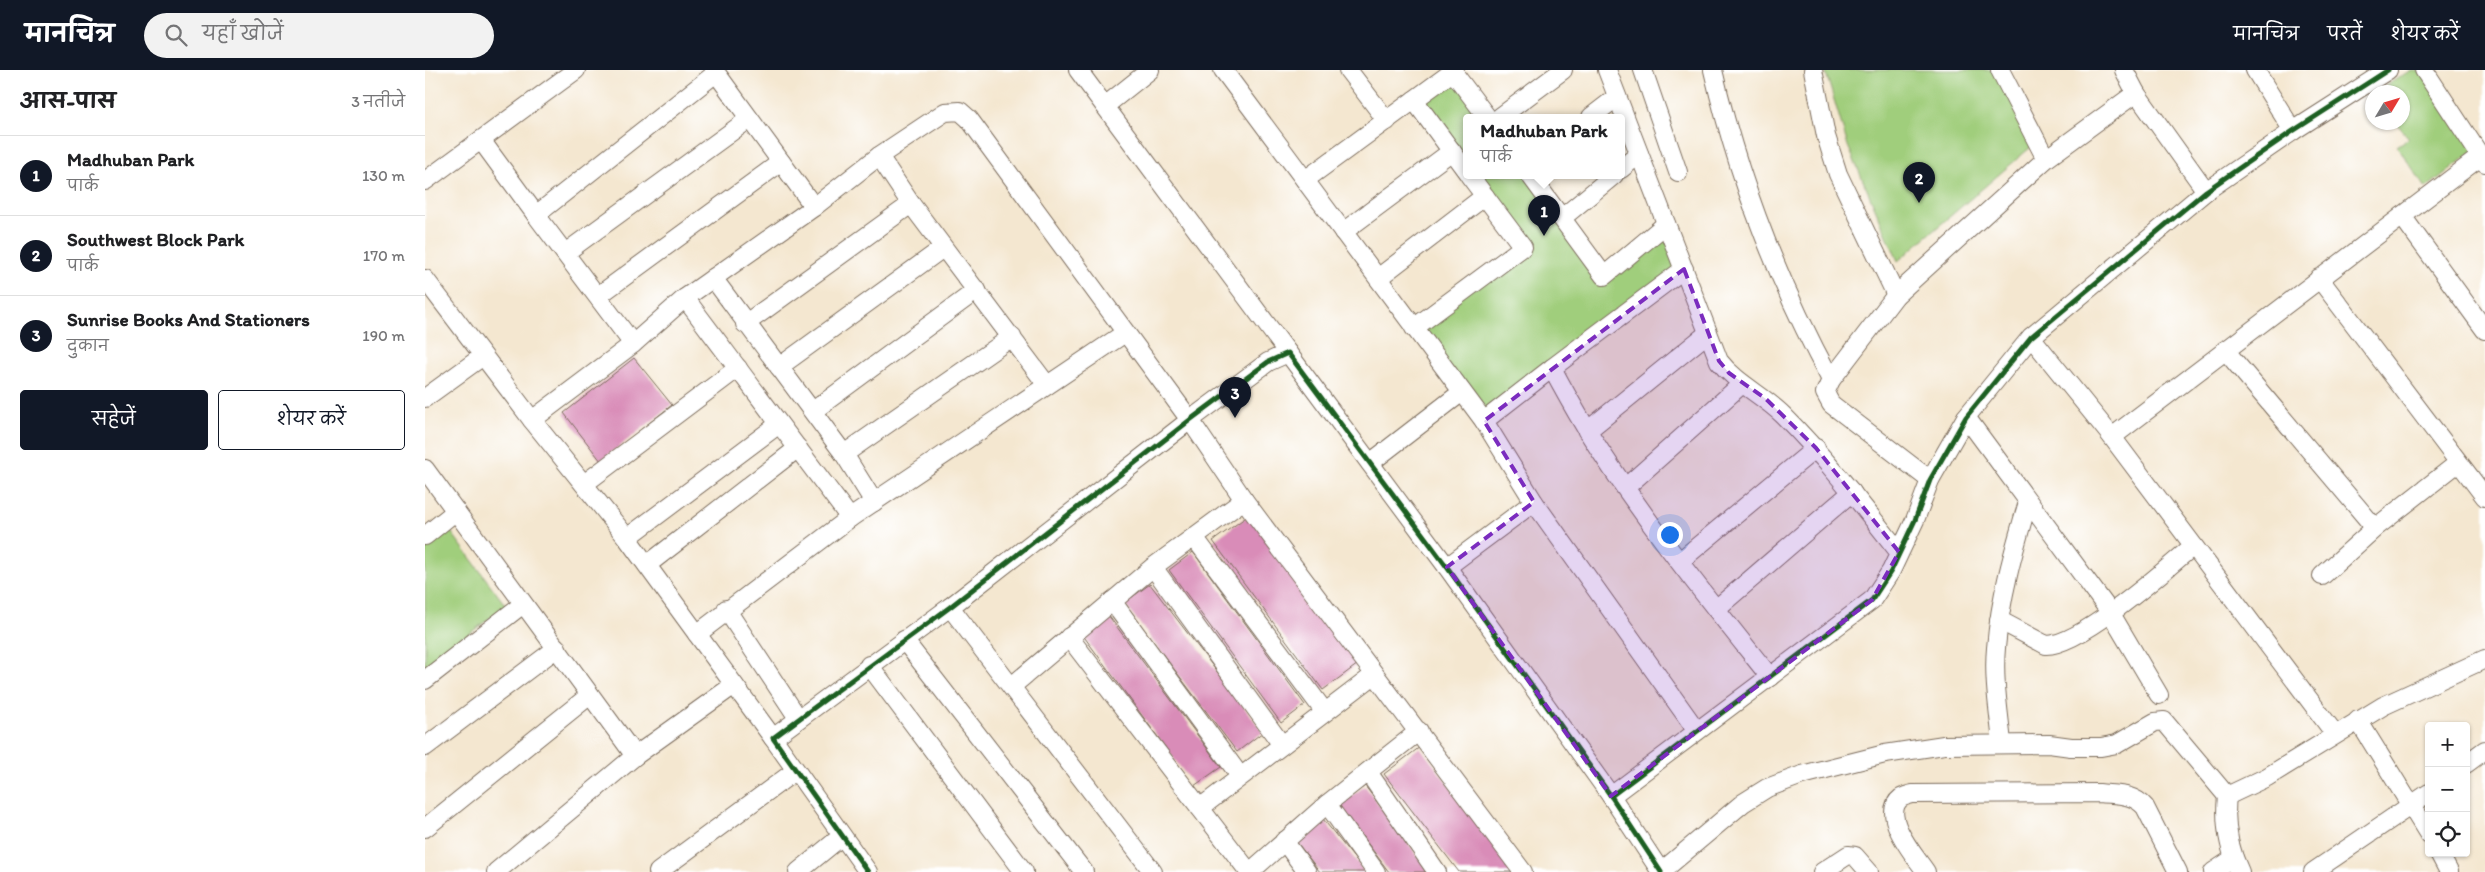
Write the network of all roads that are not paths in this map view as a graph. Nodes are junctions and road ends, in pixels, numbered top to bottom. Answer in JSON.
{"nodes":[{"id":1,"x":576,"y":70,"type":"edge"},
{"id":2,"x":1078,"y":70,"type":"edge"},
{"id":3,"x":1150,"y":70,"type":"edge"},
{"id":4,"x":1223,"y":70,"type":"edge"},
{"id":5,"x":1347,"y":70,"type":"edge"},
{"id":6,"x":1563,"y":70,"type":"edge"},
{"id":7,"x":1607,"y":70,"type":"edge"},
{"id":8,"x":1643,"y":70,"type":"edge"},
{"id":9,"x":1713,"y":70,"type":"edge"},
{"id":10,"x":1813,"y":70,"type":"edge"},
{"id":11,"x":2000,"y":70,"type":"edge"},
{"id":12,"x":2124,"y":70,"type":"edge"},
{"id":13,"x":2255,"y":70,"type":"edge"},
{"id":14,"x":2388,"y":70,"type":"edge"},
{"id":15,"x":2424,"y":70,"type":"edge"},
{"id":16,"x":1454,"y":71,"type":"edge"},
{"id":17,"x":715,"y":72,"type":"edge"},
{"id":18,"x":2136,"y":93,"type":"junction"},
{"id":19,"x":1617,"y":96,"type":"junction"},
{"id":20,"x":1414,"y":100,"type":"junction"},
{"id":21,"x":1105,"y":106,"type":"junction"},
{"id":22,"x":1485,"y":114,"type":"edge"},
{"id":23,"x":1504,"y":114,"type":"edge"},
{"id":24,"x":1595,"y":114,"type":"edge"},
{"id":25,"x":1624,"y":114,"type":"edge"},
{"id":26,"x":1625,"y":117,"type":"edge"},
{"id":27,"x":749,"y":119,"type":"junction"},
{"id":28,"x":1387,"y":121,"type":"junction"},
{"id":29,"x":2293,"y":131,"type":"junction"},
{"id":30,"x":481,"y":140,"type":"junction"},
{"id":31,"x":1451,"y":151,"type":"junction"},
{"id":32,"x":1639,"y":154,"type":"junction"},
{"id":33,"x":879,"y":156,"type":"junction"},
{"id":34,"x":2046,"y":159,"type":"junction"},
{"id":35,"x":2483,"y":160,"type":"edge"},
{"id":36,"x":781,"y":162,"type":"junction"},
{"id":37,"x":1625,"y":166,"type":"edge"},
{"id":38,"x":1463,"y":167,"type":"edge"},
{"id":39,"x":1678,"y":172,"type":"dead end"},
{"id":40,"x":1472,"y":179,"type":"edge"},
{"id":41,"x":1533,"y":179,"type":"edge"},
{"id":42,"x":1609,"y":179,"type":"edge"},
{"id":43,"x":1305,"y":180,"type":"junction"},
{"id":44,"x":425,"y":181,"type":"edge"},
{"id":45,"x":2205,"y":192,"type":"junction"},
{"id":46,"x":1485,"y":196,"type":"junction"},
{"id":47,"x":911,"y":204,"type":"junction"},
{"id":48,"x":814,"y":207,"type":"junction"},
{"id":49,"x":536,"y":216,"type":"junction"},
{"id":50,"x":2402,"y":216,"type":"junction"},
{"id":51,"x":1562,"y":218,"type":"junction"},
{"id":52,"x":1666,"y":224,"type":"junction"},
{"id":53,"x":1343,"y":232,"type":"junction"},
{"id":54,"x":943,"y":248,"type":"junction"},
{"id":55,"x":565,"y":253,"type":"junction"},
{"id":56,"x":1684,"y":269,"type":"junction"},
{"id":57,"x":713,"y":278,"type":"junction"},
{"id":58,"x":1378,"y":278,"type":"junction"},
{"id":59,"x":2319,"y":278,"type":"junction"},
{"id":60,"x":428,"y":290,"type":"edge"},
{"id":61,"x":977,"y":290,"type":"junction"},
{"id":62,"x":1896,"y":295,"type":"junction"},
{"id":63,"x":598,"y":296,"type":"junction"},
{"id":64,"x":685,"y":298,"type":"junction"},
{"id":65,"x":745,"y":324,"type":"junction"},
{"id":66,"x":1414,"y":328,"type":"junction"},
{"id":67,"x":2485,"y":330,"type":"edge"},
{"id":68,"x":1125,"y":333,"type":"junction"},
{"id":69,"x":1708,"y":333,"type":"junction"},
{"id":70,"x":2031,"y":336,"type":"junction"},
{"id":71,"x":1012,"y":337,"type":"junction"},
{"id":72,"x":633,"y":344,"type":"junction"},
{"id":73,"x":2225,"y":350,"type":"junction"},
{"id":74,"x":1288,"y":353,"type":"junction"},
{"id":75,"x":483,"y":356,"type":"junction"},
{"id":76,"x":737,"y":368,"type":"junction"},
{"id":77,"x":779,"y":368,"type":"junction"},
{"id":78,"x":1552,"y":368,"type":"junction"},
{"id":79,"x":1831,"y":380,"type":"junction"},
{"id":80,"x":1742,"y":384,"type":"junction"},
{"id":81,"x":1047,"y":385,"type":"junction"},
{"id":82,"x":1462,"y":392,"type":"junction"},
{"id":83,"x":425,"y":398,"type":"edge"},
{"id":84,"x":813,"y":411,"type":"junction"},
{"id":85,"x":1967,"y":417,"type":"junction"},
{"id":86,"x":532,"y":420,"type":"junction"},
{"id":87,"x":1189,"y":420,"type":"junction"},
{"id":88,"x":1484,"y":421,"type":"junction"},
{"id":89,"x":779,"y":424,"type":"junction"},
{"id":90,"x":1587,"y":430,"type":"junction"},
{"id":91,"x":2111,"y":437,"type":"junction"},
{"id":92,"x":797,"y":448,"type":"junction"},
{"id":93,"x":1816,"y":448,"type":"junction"},
{"id":94,"x":844,"y":454,"type":"junction"},
{"id":95,"x":1370,"y":463,"type":"junction"},
{"id":96,"x":2458,"y":464,"type":"junction"},
{"id":97,"x":425,"y":469,"type":"edge"},
{"id":98,"x":1930,"y":480,"type":"junction"},
{"id":99,"x":584,"y":484,"type":"junction"},
{"id":100,"x":1626,"y":487,"type":"junction"},
{"id":101,"x":1852,"y":492,"type":"junction"},
{"id":102,"x":2485,"y":497,"type":"edge"},
{"id":103,"x":1244,"y":500,"type":"junction"},
{"id":104,"x":874,"y":502,"type":"junction"},
{"id":105,"x":1534,"y":502,"type":"junction"},
{"id":106,"x":2029,"y":502,"type":"junction"},
{"id":107,"x":456,"y":511,"type":"junction"},
{"id":108,"x":850,"y":518,"type":"junction"},
{"id":109,"x":2375,"y":528,"type":"junction"},
{"id":110,"x":425,"y":536,"type":"edge"},
{"id":111,"x":1194,"y":537,"type":"junction"},
{"id":112,"x":627,"y":538,"type":"junction"},
{"id":113,"x":2193,"y":546,"type":"junction"},
{"id":114,"x":1899,"y":552,"type":"junction"},
{"id":115,"x":1680,"y":561,"type":"junction"},
{"id":116,"x":647,"y":565,"type":"junction"},
{"id":117,"x":1153,"y":567,"type":"junction"},
{"id":118,"x":1447,"y":567,"type":"junction"},
{"id":119,"x":2322,"y":576,"type":"dead end"},
{"id":120,"x":1112,"y":601,"type":"junction"},
{"id":121,"x":523,"y":604,"type":"junction"},
{"id":122,"x":950,"y":607,"type":"junction"},
{"id":123,"x":726,"y":609,"type":"junction"},
{"id":124,"x":1716,"y":609,"type":"junction"},
{"id":125,"x":2110,"y":612,"type":"junction"},
{"id":126,"x":1999,"y":620,"type":"junction"},
{"id":127,"x":697,"y":634,"type":"junction"},
{"id":128,"x":1069,"y":637,"type":"junction"},
{"id":129,"x":904,"y":640,"type":"junction"},
{"id":130,"x":557,"y":648,"type":"junction"},
{"id":131,"x":2485,"y":659,"type":"edge"},
{"id":132,"x":869,"y":665,"type":"junction"},
{"id":133,"x":1374,"y":675,"type":"junction"},
{"id":134,"x":1770,"y":677,"type":"junction"},
{"id":135,"x":425,"y":680,"type":"edge"},
{"id":136,"x":734,"y":685,"type":"junction"},
{"id":137,"x":1012,"y":686,"type":"junction"},
{"id":138,"x":590,"y":694,"type":"junction"},
{"id":139,"x":2159,"y":695,"type":"dead end"},
{"id":140,"x":1324,"y":711,"type":"junction"},
{"id":141,"x":798,"y":718,"type":"junction"},
{"id":142,"x":2358,"y":720,"type":"junction"},
{"id":143,"x":1697,"y":731,"type":"junction"},
{"id":144,"x":1419,"y":732,"type":"junction"},
{"id":145,"x":2335,"y":734,"type":"junction"},
{"id":146,"x":773,"y":738,"type":"junction"},
{"id":147,"x":2002,"y":744,"type":"junction"},
{"id":148,"x":1282,"y":745,"type":"junction"},
{"id":149,"x":425,"y":747,"type":"edge"},
{"id":150,"x":2485,"y":750,"type":"edge"},
{"id":151,"x":635,"y":756,"type":"junction"},
{"id":152,"x":2470,"y":761,"type":"edge"},
{"id":153,"x":795,"y":771,"type":"junction"},
{"id":154,"x":1368,"y":772,"type":"junction"},
{"id":155,"x":1240,"y":776,"type":"junction"},
{"id":156,"x":1611,"y":796,"type":"junction"},
{"id":157,"x":2227,"y":796,"type":"junction"},
{"id":158,"x":2425,"y":796,"type":"edge"},
{"id":159,"x":1327,"y":804,"type":"junction"},
{"id":160,"x":2413,"y":805,"type":"junction"},
{"id":161,"x":1200,"y":808,"type":"junction"},
{"id":162,"x":2425,"y":827,"type":"edge"},
{"id":163,"x":425,"y":828,"type":"edge"},
{"id":164,"x":842,"y":836,"type":"junction"},
{"id":165,"x":1284,"y":841,"type":"junction"},
{"id":166,"x":2441,"y":857,"type":"edge"},
{"id":167,"x":2237,"y":865,"type":"edge"},
{"id":168,"x":496,"y":872,"type":"edge"},
{"id":169,"x":658,"y":872,"type":"edge"},
{"id":170,"x":798,"y":872,"type":"edge"},
{"id":171,"x":868,"y":872,"type":"edge"},
{"id":172,"x":1024,"y":872,"type":"edge"},
{"id":173,"x":1084,"y":872,"type":"edge"},
{"id":174,"x":1153,"y":872,"type":"edge"},
{"id":175,"x":1250,"y":872,"type":"edge"},
{"id":176,"x":1307,"y":872,"type":"edge"},
{"id":177,"x":1375,"y":872,"type":"edge"},
{"id":178,"x":1437,"y":872,"type":"edge"},
{"id":179,"x":1523,"y":872,"type":"edge"},
{"id":180,"x":1661,"y":872,"type":"edge"},
{"id":181,"x":1822,"y":872,"type":"edge"},
{"id":182,"x":1869,"y":872,"type":"edge"},
{"id":183,"x":1926,"y":872,"type":"edge"},
{"id":184,"x":2178,"y":872,"type":"edge"},
{"id":185,"x":2213,"y":872,"type":"edge"},
{"id":186,"x":2313,"y":872,"type":"edge"},
{"id":187,"x":2449,"y":872,"type":"edge"}],
"edges":[{"from":1,"to":30,"type":"street"},
{"from":2,"to":21,"type":"street"},
{"from":3,"to":21,"type":"street"},
{"from":4,"to":43,"type":"street"},
{"from":5,"to":28,"type":"street"},
{"from":6,"to":23,"type":"street"},
{"from":7,"to":19,"type":"street"},
{"from":8,"to":39,"type":"street"},
{"from":9,"to":79,"type":"street"},
{"from":10,"to":62,"type":"street"},
{"from":11,"to":34,"type":"street"},
{"from":12,"to":18,"type":"street"},
{"from":13,"to":29,"type":"street"},
{"from":14,"to":29,"type":"street"},
{"from":15,"to":35,"type":"street"},
{"from":16,"to":20,"type":"street"},
{"from":16,"to":22,"type":"street"},
{"from":17,"to":27,"type":"street"},
{"from":17,"to":49,"type":"street"},
{"from":18,"to":34,"type":"street"},
{"from":18,"to":45,"type":"street"},
{"from":19,"to":24,"type":"street"},
{"from":19,"to":25,"type":"street"},
{"from":20,"to":28,"type":"street"},
{"from":20,"to":31,"type":"street"},
{"from":21,"to":74,"type":"street"},
{"from":26,"to":32,"type":"street"},
{"from":27,"to":36,"type":"street"},
{"from":27,"to":55,"type":"street"},
{"from":28,"to":43,"type":"street"},
{"from":29,"to":45,"type":"street"},
{"from":30,"to":44,"type":"street"},
{"from":30,"to":49,"type":"street"},
{"from":31,"to":38,"type":"street"},
{"from":31,"to":53,"type":"street"},
{"from":32,"to":37,"type":"street"},
{"from":32,"to":52,"type":"street"},
{"from":33,"to":47,"type":"street"},
{"from":33,"to":48,"type":"street"},
{"from":33,"to":68,"type":"street"},
{"from":34,"to":62,"type":"street"},
{"from":35,"to":50,"type":"street"},
{"from":36,"to":48,"type":"street"},
{"from":36,"to":63,"type":"street"},
{"from":40,"to":46,"type":"street"},
{"from":41,"to":51,"type":"street"},
{"from":42,"to":51,"type":"street"},
{"from":43,"to":53,"type":"street"},
{"from":45,"to":70,"type":"street"},
{"from":46,"to":58,"type":"street"},
{"from":46,"to":66,"type":"street"},
{"from":47,"to":54,"type":"street"},
{"from":47,"to":65,"type":"street"},
{"from":48,"to":57,"type":"street"},
{"from":49,"to":55,"type":"street"},
{"from":50,"to":59,"type":"street"},
{"from":50,"to":67,"type":"street"},
{"from":51,"to":52,"type":"street"},
{"from":52,"to":56,"type":"street"},
{"from":53,"to":58,"type":"street"},
{"from":54,"to":61,"type":"street"},
{"from":54,"to":77,"type":"street"},
{"from":55,"to":63,"type":"street"},
{"from":56,"to":69,"type":"street"},
{"from":56,"to":78,"type":"street"},
{"from":57,"to":64,"type":"street"},
{"from":57,"to":65,"type":"street"},
{"from":58,"to":66,"type":"street"},
{"from":59,"to":73,"type":"street"},
{"from":59,"to":96,"type":"street"},
{"from":60,"to":75,"type":"street"},
{"from":61,"to":71,"type":"street"},
{"from":61,"to":84,"type":"street"},
{"from":62,"to":79,"type":"street"},
{"from":63,"to":72,"type":"street"},
{"from":64,"to":72,"type":"street"},
{"from":64,"to":76,"type":"street"},
{"from":65,"to":77,"type":"street"},
{"from":66,"to":82,"type":"street"},
{"from":68,"to":81,"type":"street"},
{"from":68,"to":87,"type":"street"},
{"from":69,"to":80,"type":"street"},
{"from":69,"to":90,"type":"street"},
{"from":70,"to":85,"type":"street"},
{"from":70,"to":91,"type":"street"},
{"from":71,"to":81,"type":"street"},
{"from":71,"to":94,"type":"street"},
{"from":72,"to":86,"type":"street"},
{"from":73,"to":91,"type":"street"},
{"from":73,"to":109,"type":"street"},
{"from":74,"to":87,"type":"street"},
{"from":74,"to":95,"type":"street"},
{"from":75,"to":83,"type":"street"},
{"from":75,"to":86,"type":"street"},
{"from":76,"to":89,"type":"street"},
{"from":76,"to":99,"type":"street"},
{"from":77,"to":84,"type":"street"},
{"from":78,"to":88,"type":"street"},
{"from":78,"to":90,"type":"street"},
{"from":79,"to":98,"type":"street"},
{"from":80,"to":93,"type":"street"},
{"from":80,"to":100,"type":"street"},
{"from":81,"to":104,"type":"street"},
{"from":82,"to":88,"type":"street"},
{"from":82,"to":95,"type":"street"},
{"from":84,"to":94,"type":"street"},
{"from":85,"to":98,"type":"street"},
{"from":85,"to":106,"type":"street"},
{"from":86,"to":99,"type":"street"},
{"from":87,"to":103,"type":"street"},
{"from":87,"to":122,"type":"street"},
{"from":88,"to":105,"type":"street"},
{"from":89,"to":92,"type":"street"},
{"from":89,"to":112,"type":"street"},
{"from":90,"to":100,"type":"street"},
{"from":91,"to":113,"type":"street"},
{"from":92,"to":108,"type":"street"},
{"from":92,"to":116,"type":"street"},
{"from":93,"to":101,"type":"street"},
{"from":93,"to":115,"type":"street"},
{"from":94,"to":104,"type":"street"},
{"from":95,"to":118,"type":"street"},
{"from":96,"to":102,"type":"street"},
{"from":96,"to":109,"type":"street"},
{"from":97,"to":107,"type":"street"},
{"from":98,"to":114,"type":"street"},
{"from":99,"to":112,"type":"street"},
{"from":100,"to":115,"type":"street"},
{"from":101,"to":114,"type":"street"},
{"from":101,"to":124,"type":"street"},
{"from":103,"to":111,"type":"street"},
{"from":103,"to":133,"type":"street"},
{"from":104,"to":108,"type":"street"},
{"from":105,"to":118,"type":"street"},
{"from":105,"to":143,"type":"street"},
{"from":106,"to":125,"type":"street"},
{"from":106,"to":126,"type":"street"},
{"from":107,"to":110,"type":"street"},
{"from":107,"to":121,"type":"street"},
{"from":108,"to":123,"type":"street"},
{"from":109,"to":119,"type":"street"},
{"from":111,"to":117,"type":"street"},
{"from":111,"to":140,"type":"street"},
{"from":112,"to":116,"type":"street"},
{"from":113,"to":125,"type":"street"},
{"from":113,"to":145,"type":"street"},
{"from":114,"to":134,"type":"street"},
{"from":115,"to":124,"type":"street"},
{"from":116,"to":127,"type":"street"},
{"from":117,"to":120,"type":"street"},
{"from":117,"to":148,"type":"street"},
{"from":118,"to":156,"type":"street"},
{"from":120,"to":128,"type":"street"},
{"from":120,"to":155,"type":"street"},
{"from":121,"to":130,"type":"street"},
{"from":121,"to":135,"type":"street"},
{"from":122,"to":129,"type":"street"},
{"from":122,"to":137,"type":"street"},
{"from":123,"to":127,"type":"street"},
{"from":123,"to":141,"type":"street"},
{"from":124,"to":134,"type":"street"},
{"from":125,"to":126,"type":"street"},
{"from":125,"to":139,"type":"street"},
{"from":126,"to":147,"type":"street"},
{"from":127,"to":136,"type":"street"},
{"from":128,"to":137,"type":"street"},
{"from":128,"to":161,"type":"street"},
{"from":129,"to":132,"type":"street"},
{"from":129,"to":173,"type":"street"},
{"from":130,"to":138,"type":"street"},
{"from":130,"to":149,"type":"street"},
{"from":131,"to":142,"type":"street"},
{"from":132,"to":141,"type":"street"},
{"from":132,"to":172,"type":"street"},
{"from":133,"to":140,"type":"street"},
{"from":133,"to":144,"type":"street"},
{"from":134,"to":143,"type":"street"},
{"from":136,"to":146,"type":"street"},
{"from":136,"to":151,"type":"street"},
{"from":137,"to":174,"type":"street"},
{"from":138,"to":151,"type":"street"},
{"from":138,"to":163,"type":"street"},
{"from":140,"to":148,"type":"street"},
{"from":141,"to":146,"type":"street"},
{"from":142,"to":145,"type":"street"},
{"from":142,"to":160,"type":"street"},
{"from":143,"to":156,"type":"street"},
{"from":144,"to":154,"type":"street"},
{"from":144,"to":179,"type":"street"},
{"from":145,"to":157,"type":"street"},
{"from":146,"to":153,"type":"street"},
{"from":147,"to":157,"type":"street"},
{"from":147,"to":180,"type":"street"},
{"from":148,"to":155,"type":"street"},
{"from":150,"to":152,"type":"street"},
{"from":151,"to":168,"type":"street"},
{"from":153,"to":164,"type":"street"},
{"from":153,"to":169,"type":"street"},
{"from":154,"to":159,"type":"street"},
{"from":154,"to":178,"type":"street"},
{"from":155,"to":161,"type":"street"},
{"from":156,"to":180,"type":"street"},
{"from":157,"to":167,"type":"street"},
{"from":158,"to":160,"type":"street"},
{"from":159,"to":165,"type":"street"},
{"from":159,"to":177,"type":"street"},
{"from":160,"to":162,"type":"street"},
{"from":160,"to":186,"type":"street"},
{"from":161,"to":175,"type":"street"},
{"from":164,"to":170,"type":"street"},
{"from":164,"to":171,"type":"street"},
{"from":165,"to":175,"type":"street"},
{"from":165,"to":176,"type":"street"},
{"from":166,"to":187,"type":"street"},
{"from":167,"to":185,"type":"street"},
{"from":181,"to":182,"type":"street"},
{"from":183,"to":184,"type":"street"}]}
